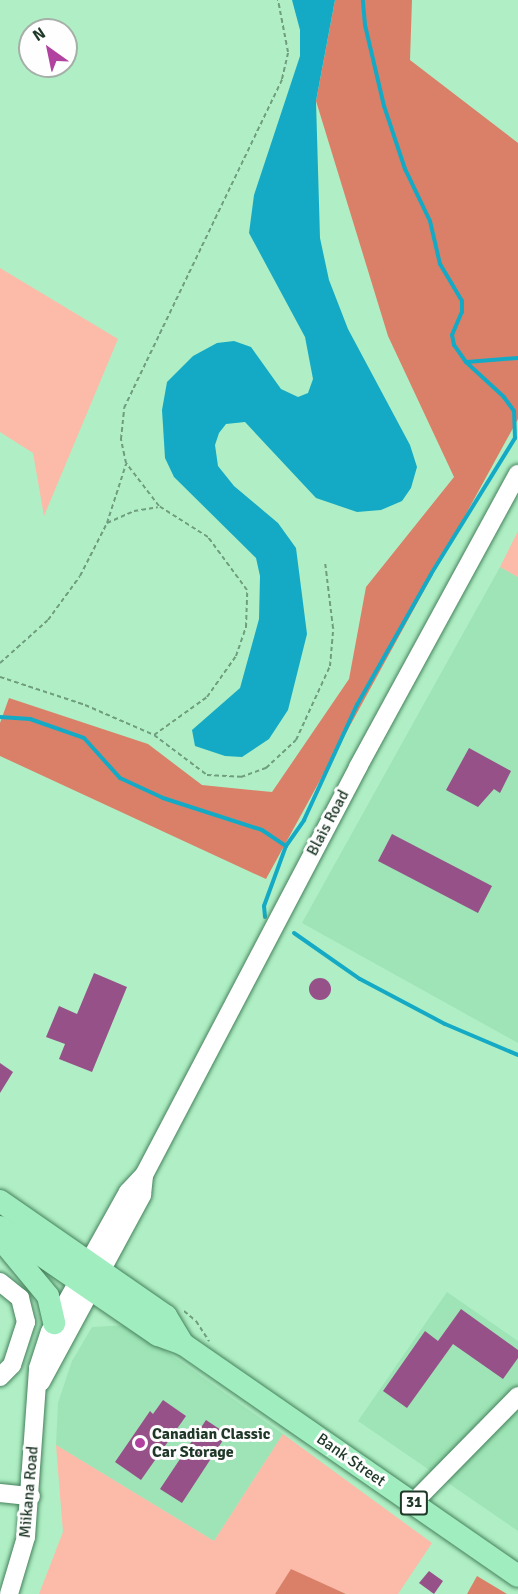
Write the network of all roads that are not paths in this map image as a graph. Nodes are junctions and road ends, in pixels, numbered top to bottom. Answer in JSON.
{"nodes":[{"id":1,"x":518,"y":474,"type":"edge"},
{"id":2,"x":0,"y":1201,"type":"edge"},
{"id":3,"x":0,"y":1227,"type":"edge"},
{"id":4,"x":0,"y":1238,"type":"edge"},
{"id":5,"x":90,"y":1275,"type":"junction"},
{"id":6,"x":0,"y":1282,"type":"edge"},
{"id":7,"x":54,"y":1323,"type":"junction"},
{"id":8,"x":0,"y":1377,"type":"edge"},
{"id":9,"x":37,"y":1388,"type":"junction"},
{"id":10,"x":518,"y":1396,"type":"edge"},
{"id":11,"x":0,"y":1493,"type":"edge"},
{"id":12,"x":31,"y":1496,"type":"junction"},
{"id":13,"x":413,"y":1503,"type":"junction"},
{"id":14,"x":518,"y":1576,"type":"edge"},
{"id":15,"x":9,"y":1594,"type":"edge"}],
"edges":[{"from":1,"to":5,"type":"street","name":"Blais Road"},
{"from":2,"to":5,"type":"main road","name":"Bank Street","number":"31"},
{"from":3,"to":5,"type":"main road","name":"Bank Street","number":"31"},
{"from":4,"to":7,"type":"main road"},
{"from":5,"to":7,"type":"street","name":"Miikana Road"},
{"from":5,"to":9,"type":"street","name":"Miikana Road"},
{"from":5,"to":13,"type":"main road","name":"Bank Street","number":"31"},
{"from":6,"to":8,"type":"street"},
{"from":7,"to":9,"type":"street","name":"Miikana Road"},
{"from":9,"to":12,"type":"street","name":"Miikana Road"},
{"from":10,"to":13,"type":"street"},
{"from":11,"to":12,"type":"street"},
{"from":12,"to":15,"type":"street","name":"Miikana Road"},
{"from":13,"to":14,"type":"main road","name":"Bank Street","number":"31"}]}
